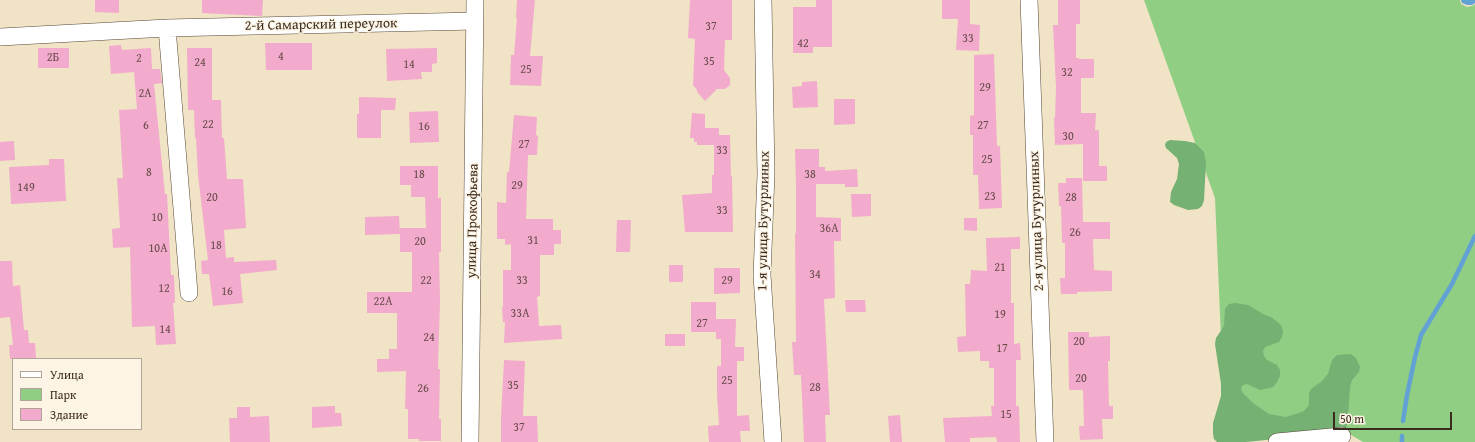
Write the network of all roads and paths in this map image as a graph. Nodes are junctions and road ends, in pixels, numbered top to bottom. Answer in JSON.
{"nodes":[{"id":1,"x":475,"y":0,"type":"edge"},
{"id":2,"x":763,"y":0,"type":"edge"},
{"id":3,"x":1029,"y":0,"type":"edge"},
{"id":4,"x":475,"y":21,"type":"junction"},
{"id":5,"x":167,"y":28,"type":"junction"},
{"id":6,"x":0,"y":37,"type":"edge"},
{"id":7,"x":189,"y":293,"type":"dead end"},
{"id":8,"x":1342,"y":436,"type":"dead end"},
{"id":9,"x":470,"y":442,"type":"edge"},
{"id":10,"x":773,"y":442,"type":"edge"},
{"id":11,"x":1045,"y":442,"type":"edge"},
{"id":12,"x":1277,"y":442,"type":"edge"}],
"edges":[{"from":1,"to":4,"type":"street","name":"улица Прокофьева"},
{"from":2,"to":10,"type":"street","name":"1-я улица Бутурлиных"},
{"from":3,"to":11,"type":"street","name":"2-я улица Бутурлиных"},
{"from":4,"to":5,"type":"street","name":"2-й Самарский переулок"},
{"from":4,"to":9,"type":"street","name":"улица Прокофьева"},
{"from":5,"to":6,"type":"street","name":"2-й Самарский переулок"},
{"from":5,"to":7,"type":"street"},
{"from":8,"to":12,"type":"street"}]}
